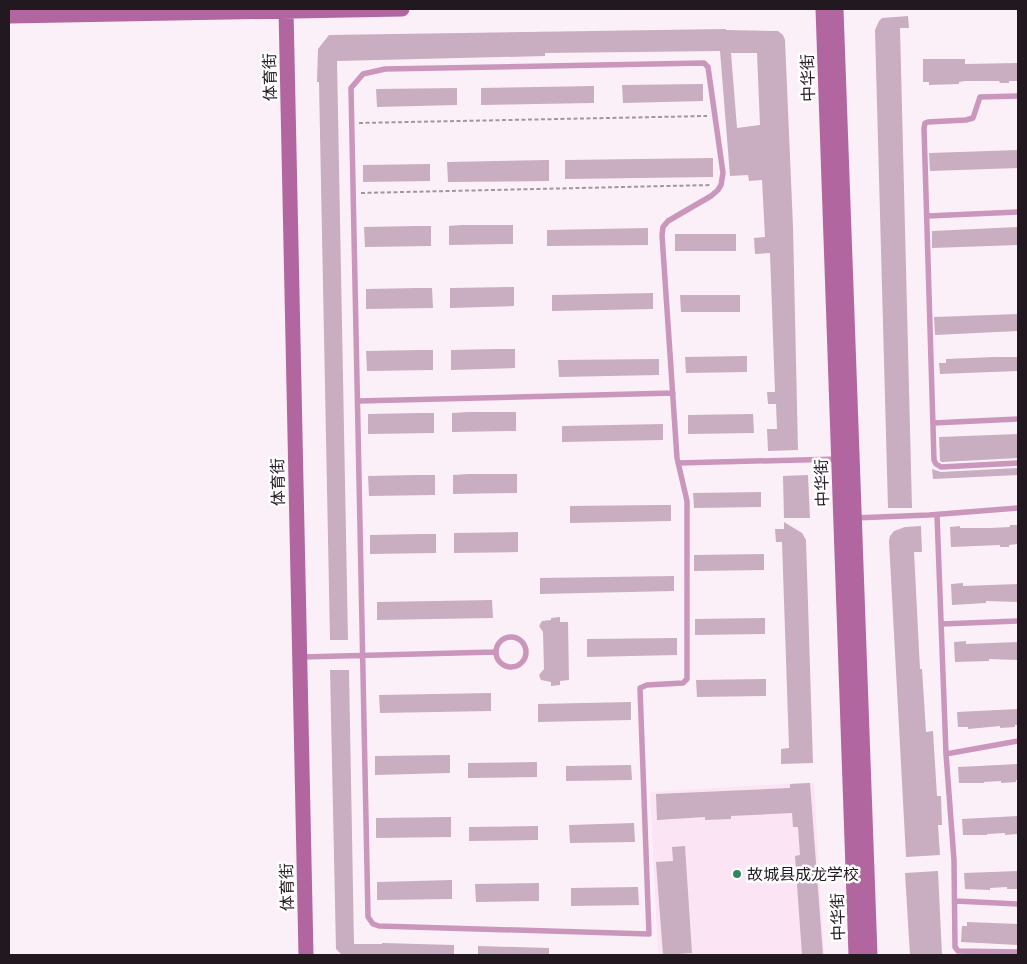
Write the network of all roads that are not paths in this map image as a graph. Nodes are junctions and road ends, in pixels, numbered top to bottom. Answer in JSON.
{"nodes":[{"id":1,"x":402,"y":9,"type":"edge"},
{"id":2,"x":823,"y":9,"type":"edge"},
{"id":3,"x":836,"y":9,"type":"edge"},
{"id":4,"x":286,"y":10,"type":"edge"},
{"id":5,"x":206,"y":11,"type":"edge"},
{"id":6,"x":9,"y":16,"type":"edge"},
{"id":7,"x":1018,"y":96,"type":"edge"},
{"id":8,"x":1018,"y":212,"type":"edge"},
{"id":9,"x":927,"y":216,"type":"junction"},
{"id":10,"x":673,"y":393,"type":"junction"},
{"id":11,"x":358,"y":401,"type":"junction"},
{"id":12,"x":1018,"y":419,"type":"edge"},
{"id":13,"x":933,"y":423,"type":"junction"},
{"id":14,"x":839,"y":459,"type":"junction"},
{"id":15,"x":678,"y":463,"type":"junction"},
{"id":16,"x":1018,"y":464,"type":"edge"},
{"id":17,"x":1018,"y":508,"type":"edge"},
{"id":18,"x":937,"y":514,"type":"junction"},
{"id":19,"x":854,"y":518,"type":"junction"},
{"id":20,"x":1018,"y":621,"type":"edge"},
{"id":21,"x":941,"y":624,"type":"junction"},
{"id":22,"x":495,"y":652,"type":"junction"},
{"id":23,"x":363,"y":655,"type":"junction"},
{"id":24,"x":300,"y":657,"type":"junction"},
{"id":25,"x":1018,"y":741,"type":"edge"},
{"id":26,"x":946,"y":754,"type":"junction"},
{"id":27,"x":955,"y":901,"type":"junction"},
{"id":28,"x":1018,"y":904,"type":"edge"},
{"id":29,"x":1018,"y":952,"type":"edge"},
{"id":30,"x":306,"y":955,"type":"edge"},
{"id":31,"x":856,"y":955,"type":"edge"},
{"id":32,"x":870,"y":955,"type":"edge"}],
"edges":[{"from":1,"to":4,"type":"main road"},
{"from":2,"to":14,"type":"main road","name":"中华街"},
{"from":3,"to":19,"type":"main road","name":"中华街"},
{"from":4,"to":5,"type":"main road"},
{"from":4,"to":24,"type":"main road","name":"体育街"},
{"from":5,"to":6,"type":"main road"},
{"from":7,"to":9,"type":"lane"},
{"from":8,"to":9,"type":"lane"},
{"from":9,"to":13,"type":"lane"},
{"from":10,"to":11,"type":"lane"},
{"from":10,"to":11,"type":"lane"},
{"from":10,"to":15,"type":"lane"},
{"from":11,"to":23,"type":"lane"},
{"from":12,"to":13,"type":"lane"},
{"from":13,"to":16,"type":"lane"},
{"from":14,"to":15,"type":"lane"},
{"from":14,"to":31,"type":"main road","name":"中华街"},
{"from":15,"to":23,"type":"lane"},
{"from":17,"to":18,"type":"lane"},
{"from":18,"to":19,"type":"lane"},
{"from":18,"to":21,"type":"lane"},
{"from":19,"to":32,"type":"main road","name":"中华街"},
{"from":20,"to":21,"type":"lane"},
{"from":21,"to":26,"type":"lane"},
{"from":22,"to":22,"type":"lane"},
{"from":22,"to":23,"type":"lane"},
{"from":23,"to":24,"type":"lane"},
{"from":24,"to":30,"type":"main road","name":"体育街"},
{"from":25,"to":26,"type":"lane"},
{"from":26,"to":27,"type":"lane"},
{"from":27,"to":28,"type":"lane"},
{"from":27,"to":29,"type":"lane"}]}
